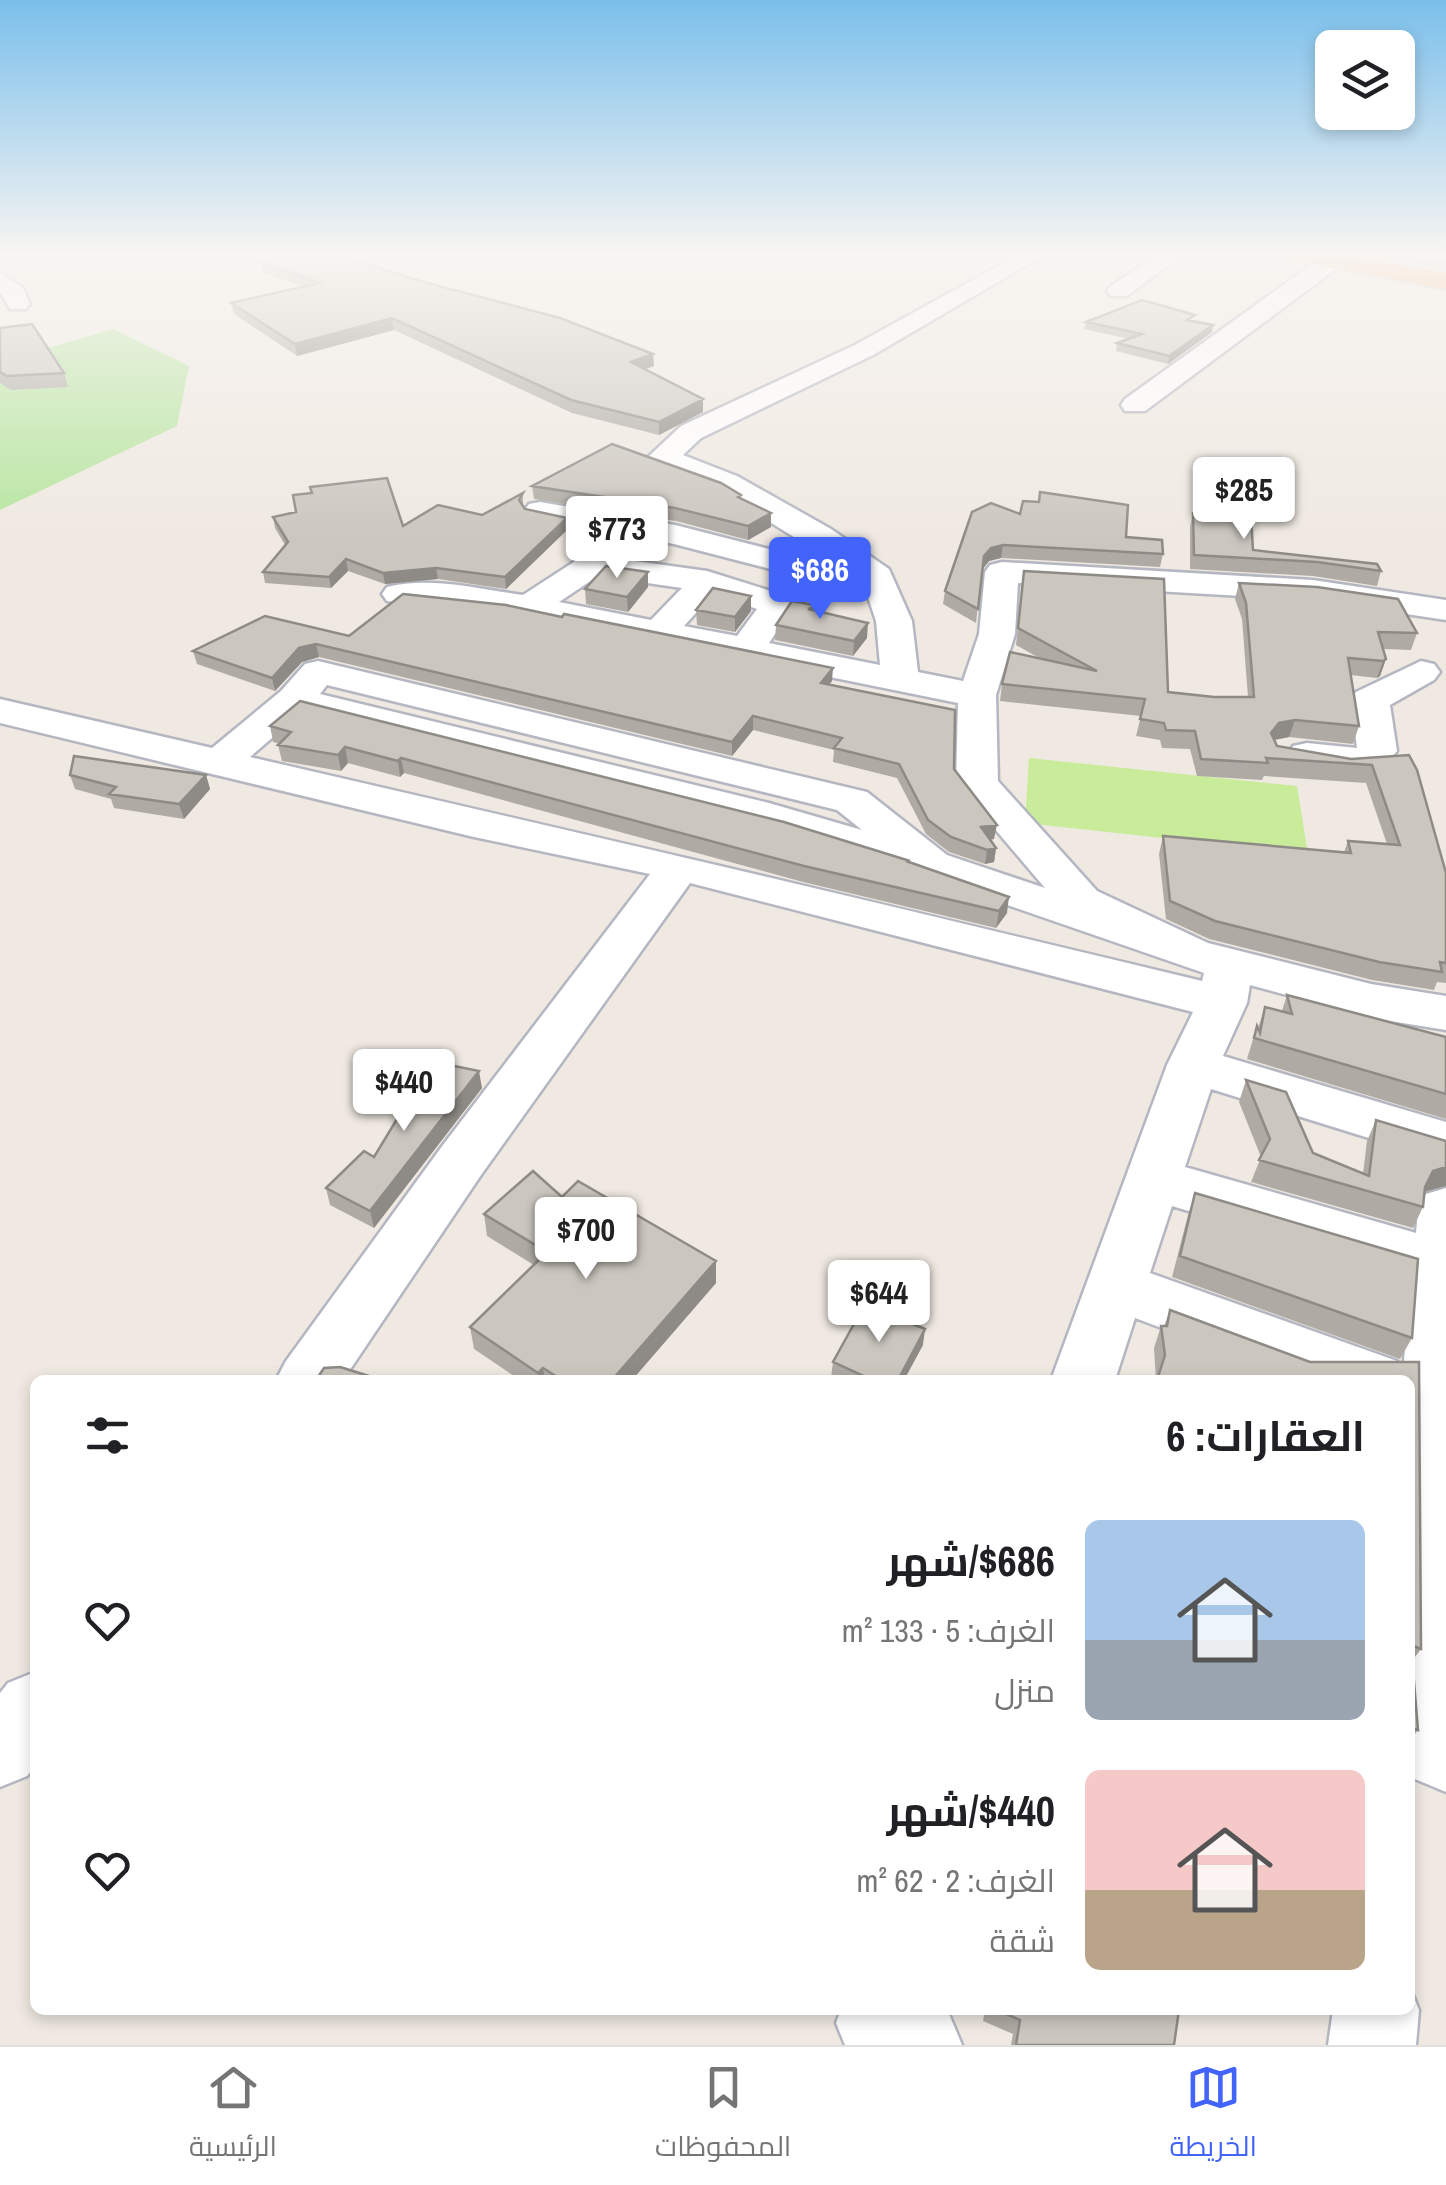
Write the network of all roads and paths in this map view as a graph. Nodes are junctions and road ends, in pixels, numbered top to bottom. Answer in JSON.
{"nodes":[{"id":1,"x":865,"y":349,"type":"edge"},
{"id":2,"x":1215,"y":349,"type":"edge"},
{"id":3,"x":1135,"y":405,"type":"dead end"},
{"id":4,"x":540,"y":511,"type":"edge"},
{"id":5,"x":707,"y":581,"type":"junction"},
{"id":6,"x":881,"y":588,"type":"junction"},
{"id":7,"x":399,"y":594,"type":"edge"},
{"id":8,"x":529,"y":606,"type":"junction"},
{"id":9,"x":1430,"y":607,"type":"edge"},
{"id":10,"x":659,"y":632,"type":"junction"},
{"id":11,"x":746,"y":649,"type":"junction"},
{"id":12,"x":1433,"y":673,"type":"edge"},
{"id":13,"x":900,"y":680,"type":"junction"},
{"id":14,"x":977,"y":695,"type":"junction"},
{"id":15,"x":0,"y":711,"type":"edge"},
{"id":16,"x":1289,"y":754,"type":"edge"},
{"id":17,"x":220,"y":762,"type":"junction"},
{"id":18,"x":679,"y":867,"type":"junction"},
{"id":19,"x":1214,"y":974,"type":"junction"},
{"id":20,"x":1446,"y":1013,"type":"edge"},
{"id":21,"x":1193,"y":1065,"type":"junction"},
{"id":22,"x":1446,"y":1142,"type":"edge"},
{"id":23,"x":1153,"y":1179,"type":"junction"},
{"id":24,"x":1445,"y":1246,"type":"edge"},
{"id":25,"x":1116,"y":1286,"type":"junction"},
{"id":26,"x":312,"y":1375,"type":"edge"},
{"id":27,"x":1085,"y":1375,"type":"edge"},
{"id":28,"x":1363,"y":1375,"type":"edge"},
{"id":29,"x":1416,"y":1394,"type":"edge"},
{"id":30,"x":1426,"y":1551,"type":"edge"},
{"id":31,"x":1415,"y":1656,"type":"edge"},
{"id":32,"x":30,"y":1716,"type":"edge"},
{"id":33,"x":1415,"y":1738,"type":"edge"},
{"id":34,"x":0,"y":1749,"type":"edge"},
{"id":35,"x":1446,"y":1754,"type":"edge"},
{"id":36,"x":1375,"y":2015,"type":"edge"},
{"id":37,"x":1372,"y":2045,"type":"edge"}],
"edges":[{"from":1,"to":6,"type":"street"},
{"from":2,"to":3,"type":"street"},
{"from":4,"to":6,"type":"street"},
{"from":5,"to":8,"type":"street"},
{"from":5,"to":10,"type":"street"},
{"from":5,"to":11,"type":"street"},
{"from":6,"to":13,"type":"street"},
{"from":7,"to":8,"type":"street"},
{"from":8,"to":10,"type":"street"},
{"from":9,"to":12,"type":"street"},
{"from":9,"to":14,"type":"street"},
{"from":10,"to":11,"type":"street"},
{"from":11,"to":13,"type":"street"},
{"from":12,"to":16,"type":"street"},
{"from":13,"to":14,"type":"street"},
{"from":14,"to":19,"type":"street"},
{"from":15,"to":17,"type":"street"},
{"from":17,"to":18,"type":"street"},
{"from":17,"to":19,"type":"street"},
{"from":18,"to":19,"type":"street"},
{"from":18,"to":26,"type":"street"},
{"from":19,"to":20,"type":"street"},
{"from":19,"to":21,"type":"street"},
{"from":21,"to":22,"type":"street"},
{"from":21,"to":23,"type":"street"},
{"from":23,"to":24,"type":"street"},
{"from":23,"to":25,"type":"street"},
{"from":24,"to":29,"type":"street"},
{"from":25,"to":27,"type":"street"},
{"from":25,"to":28,"type":"street"},
{"from":29,"to":30,"type":"street"},
{"from":30,"to":31,"type":"street"},
{"from":32,"to":34,"type":"street"},
{"from":33,"to":35,"type":"street"},
{"from":36,"to":37,"type":"street"}]}
